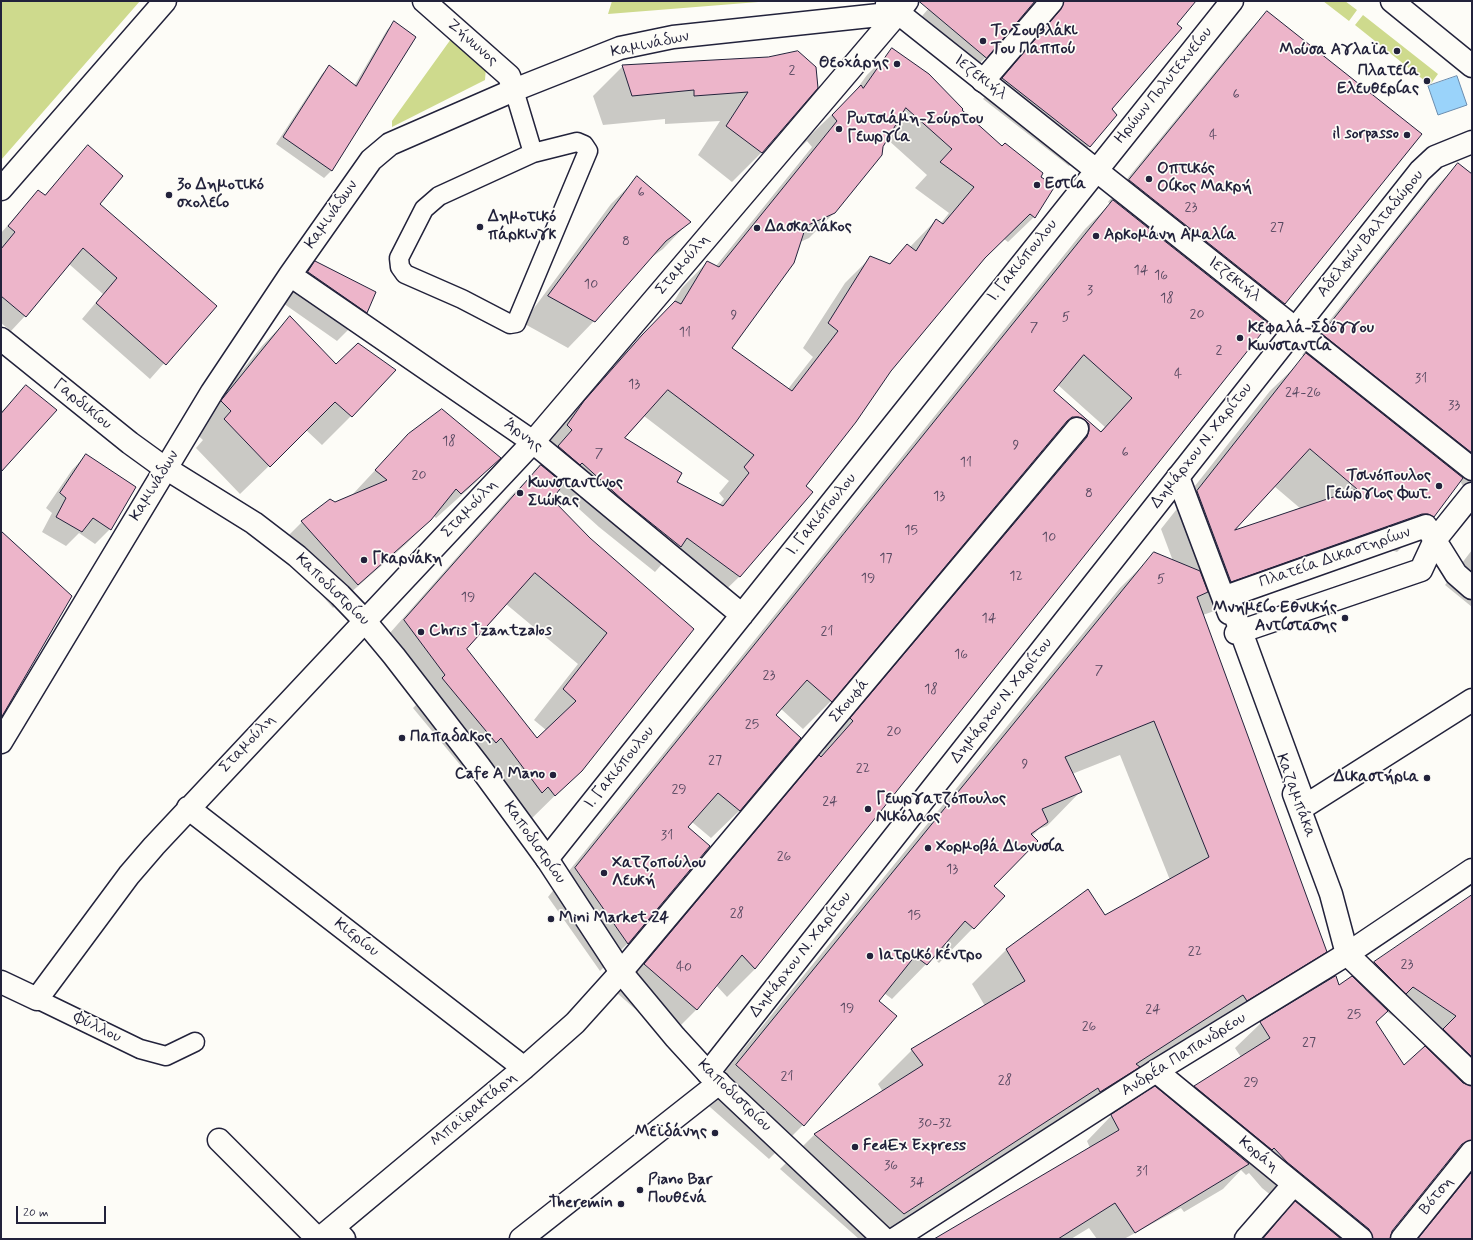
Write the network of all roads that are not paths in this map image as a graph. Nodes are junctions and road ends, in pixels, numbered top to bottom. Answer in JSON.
{"nodes":[{"id":1,"x":165,"y":1,"type":"edge"},
{"id":2,"x":424,"y":1,"type":"edge"},
{"id":3,"x":1052,"y":1,"type":"edge"},
{"id":4,"x":1232,"y":1,"type":"edge"},
{"id":5,"x":1392,"y":1,"type":"edge"},
{"id":6,"x":896,"y":5,"type":"edge"},
{"id":7,"x":1472,"y":66,"type":"edge"},
{"id":8,"x":984,"y":81,"type":"junction"},
{"id":9,"x":514,"y":90,"type":"junction"},
{"id":10,"x":1463,"y":146,"type":"edge"},
{"id":11,"x":533,"y":153,"type":"junction"},
{"id":12,"x":1096,"y":170,"type":"junction"},
{"id":13,"x":1,"y":189,"type":"edge"},
{"id":14,"x":290,"y":275,"type":"junction"},
{"id":15,"x":1295,"y":329,"type":"junction"},
{"id":16,"x":1,"y":339,"type":"edge"},
{"id":17,"x":1077,"y":428,"type":"dead end"},
{"id":18,"x":533,"y":442,"type":"junction"},
{"id":19,"x":166,"y":468,"type":"junction"},
{"id":20,"x":1472,"y":469,"type":"edge"},
{"id":21,"x":1178,"y":477,"type":"junction"},
{"id":22,"x":1472,"y":494,"type":"edge"},
{"id":23,"x":1435,"y":540,"type":"junction"},
{"id":24,"x":1472,"y":588,"type":"edge"},
{"id":25,"x":742,"y":615,"type":"junction"},
{"id":26,"x":364,"y":620,"type":"junction"},
{"id":27,"x":1238,"y":632,"type":"junction"},
{"id":28,"x":1472,"y":700,"type":"edge"},
{"id":29,"x":1,"y":742,"type":"edge"},
{"id":30,"x":188,"y":808,"type":"junction"},
{"id":31,"x":547,"y":859,"type":"junction"},
{"id":32,"x":1472,"y":870,"type":"edge"},
{"id":33,"x":1347,"y":954,"type":"junction"},
{"id":34,"x":621,"y":972,"type":"junction"},
{"id":35,"x":1,"y":982,"type":"edge"},
{"id":36,"x":37,"y":999,"type":"junction"},
{"id":37,"x":195,"y":1042,"type":"dead end"},
{"id":38,"x":524,"y":1068,"type":"junction"},
{"id":39,"x":1156,"y":1071,"type":"junction"},
{"id":40,"x":1472,"y":1074,"type":"edge"},
{"id":41,"x":713,"y":1078,"type":"junction"},
{"id":42,"x":219,"y":1140,"type":"dead end"},
{"id":43,"x":1472,"y":1152,"type":"edge"},
{"id":44,"x":1294,"y":1184,"type":"junction"},
{"id":45,"x":329,"y":1236,"type":"edge"},
{"id":46,"x":521,"y":1239,"type":"edge"},
{"id":47,"x":884,"y":1239,"type":"edge"},
{"id":48,"x":895,"y":1239,"type":"edge"},
{"id":49,"x":1246,"y":1239,"type":"edge"},
{"id":50,"x":1361,"y":1239,"type":"edge"},
{"id":51,"x":1402,"y":1239,"type":"edge"}],
"edges":[{"from":1,"to":13,"type":"street"},
{"from":2,"to":9,"type":"street","name":"Ζήνωνος"},
{"from":3,"to":8,"type":"street"},
{"from":4,"to":12,"type":"street","name":"Ηρώων Πολυτεχνείου"},
{"from":5,"to":7,"type":"street"},
{"from":6,"to":8,"type":"street","name":"Ιεζεκιήλ"},
{"from":6,"to":9,"type":"street","name":"Καμινάδων"},
{"from":6,"to":18,"type":"street","name":"Σταμούλη"},
{"from":8,"to":12,"type":"street","name":"Ιεζεκιήλ"},
{"from":9,"to":11,"type":"lane"},
{"from":9,"to":14,"type":"street","name":"Καμινάδων"},
{"from":10,"to":15,"type":"street","name":"Αδελφών Βαλταδώρου"},
{"from":11,"to":11,"type":"lane"},
{"from":12,"to":15,"type":"street","name":"Ιεζεκιήλ"},
{"from":12,"to":25,"type":"street","name":"Ι. Γακιόπουλου"},
{"from":14,"to":18,"type":"street","name":"Άρνης"},
{"from":14,"to":19,"type":"street","name":"Καμινάδων"},
{"from":15,"to":20,"type":"street","name":"Ιεζεκιήλ"},
{"from":15,"to":21,"type":"street","name":"Δημάρχου Ν. Χαρίτου"},
{"from":16,"to":19,"type":"street","name":"Γαρδικίου"},
{"from":17,"to":34,"type":"street","name":"Σκουφά"},
{"from":18,"to":25,"type":"street","name":"Άρνης"},
{"from":18,"to":26,"type":"street","name":"Σταμούλη"},
{"from":19,"to":26,"type":"street","name":"Καποδιστρίου"},
{"from":19,"to":29,"type":"street","name":"Καμινάδων"},
{"from":21,"to":27,"type":"street","name":"Καζαμπάκα"},
{"from":21,"to":41,"type":"street","name":"Δημάρχου Ν. Χαρίτου"},
{"from":22,"to":23,"type":"street"},
{"from":23,"to":24,"type":"street","name":"Πλατεία Δικαστηρίων"},
{"from":23,"to":27,"type":"street"},
{"from":23,"to":27,"type":"street","name":"Πλατεία Δικαστηρίων"},
{"from":25,"to":31,"type":"street","name":"Ι. Γακιόπουλου"},
{"from":26,"to":30,"type":"street","name":"Σταμούλη"},
{"from":26,"to":31,"type":"street","name":"Καποδιστρίου"},
{"from":27,"to":28,"type":"street","name":"Πλατεία Δικαστηρίων"},
{"from":27,"to":33,"type":"street","name":"Καζαμπάκα"},
{"from":30,"to":36,"type":"street","name":"Σταμούλη"},
{"from":30,"to":38,"type":"street","name":"Κιερίου"},
{"from":31,"to":34,"type":"street","name":"Καποδιστρίου"},
{"from":32,"to":33,"type":"street","name":"Ανδρέα Παπανδρεου"},
{"from":33,"to":39,"type":"street","name":"Ανδρέα Παπανδρεου"},
{"from":33,"to":40,"type":"street"},
{"from":34,"to":38,"type":"street","name":"Μπαϊρακτάρη"},
{"from":34,"to":41,"type":"street","name":"Καποδιστρίου"},
{"from":35,"to":36,"type":"street","name":"Φύλλου"},
{"from":36,"to":37,"type":"lane","name":"Φύλλου"},
{"from":38,"to":45,"type":"street","name":"Μπαϊρακτάρη"},
{"from":39,"to":44,"type":"street","name":"Κοράη"},
{"from":39,"to":48,"type":"street","name":"Ανδρέα Παπανδρεου"},
{"from":41,"to":46,"type":"street","name":"Δημάρχου Ν. Χαρίτου"},
{"from":41,"to":47,"type":"street","name":"Καποδιστρίου"},
{"from":42,"to":45,"type":"street"},
{"from":43,"to":51,"type":"street","name":"Βότση"},
{"from":44,"to":49,"type":"street"},
{"from":44,"to":50,"type":"street","name":"Κοράη"}]}
